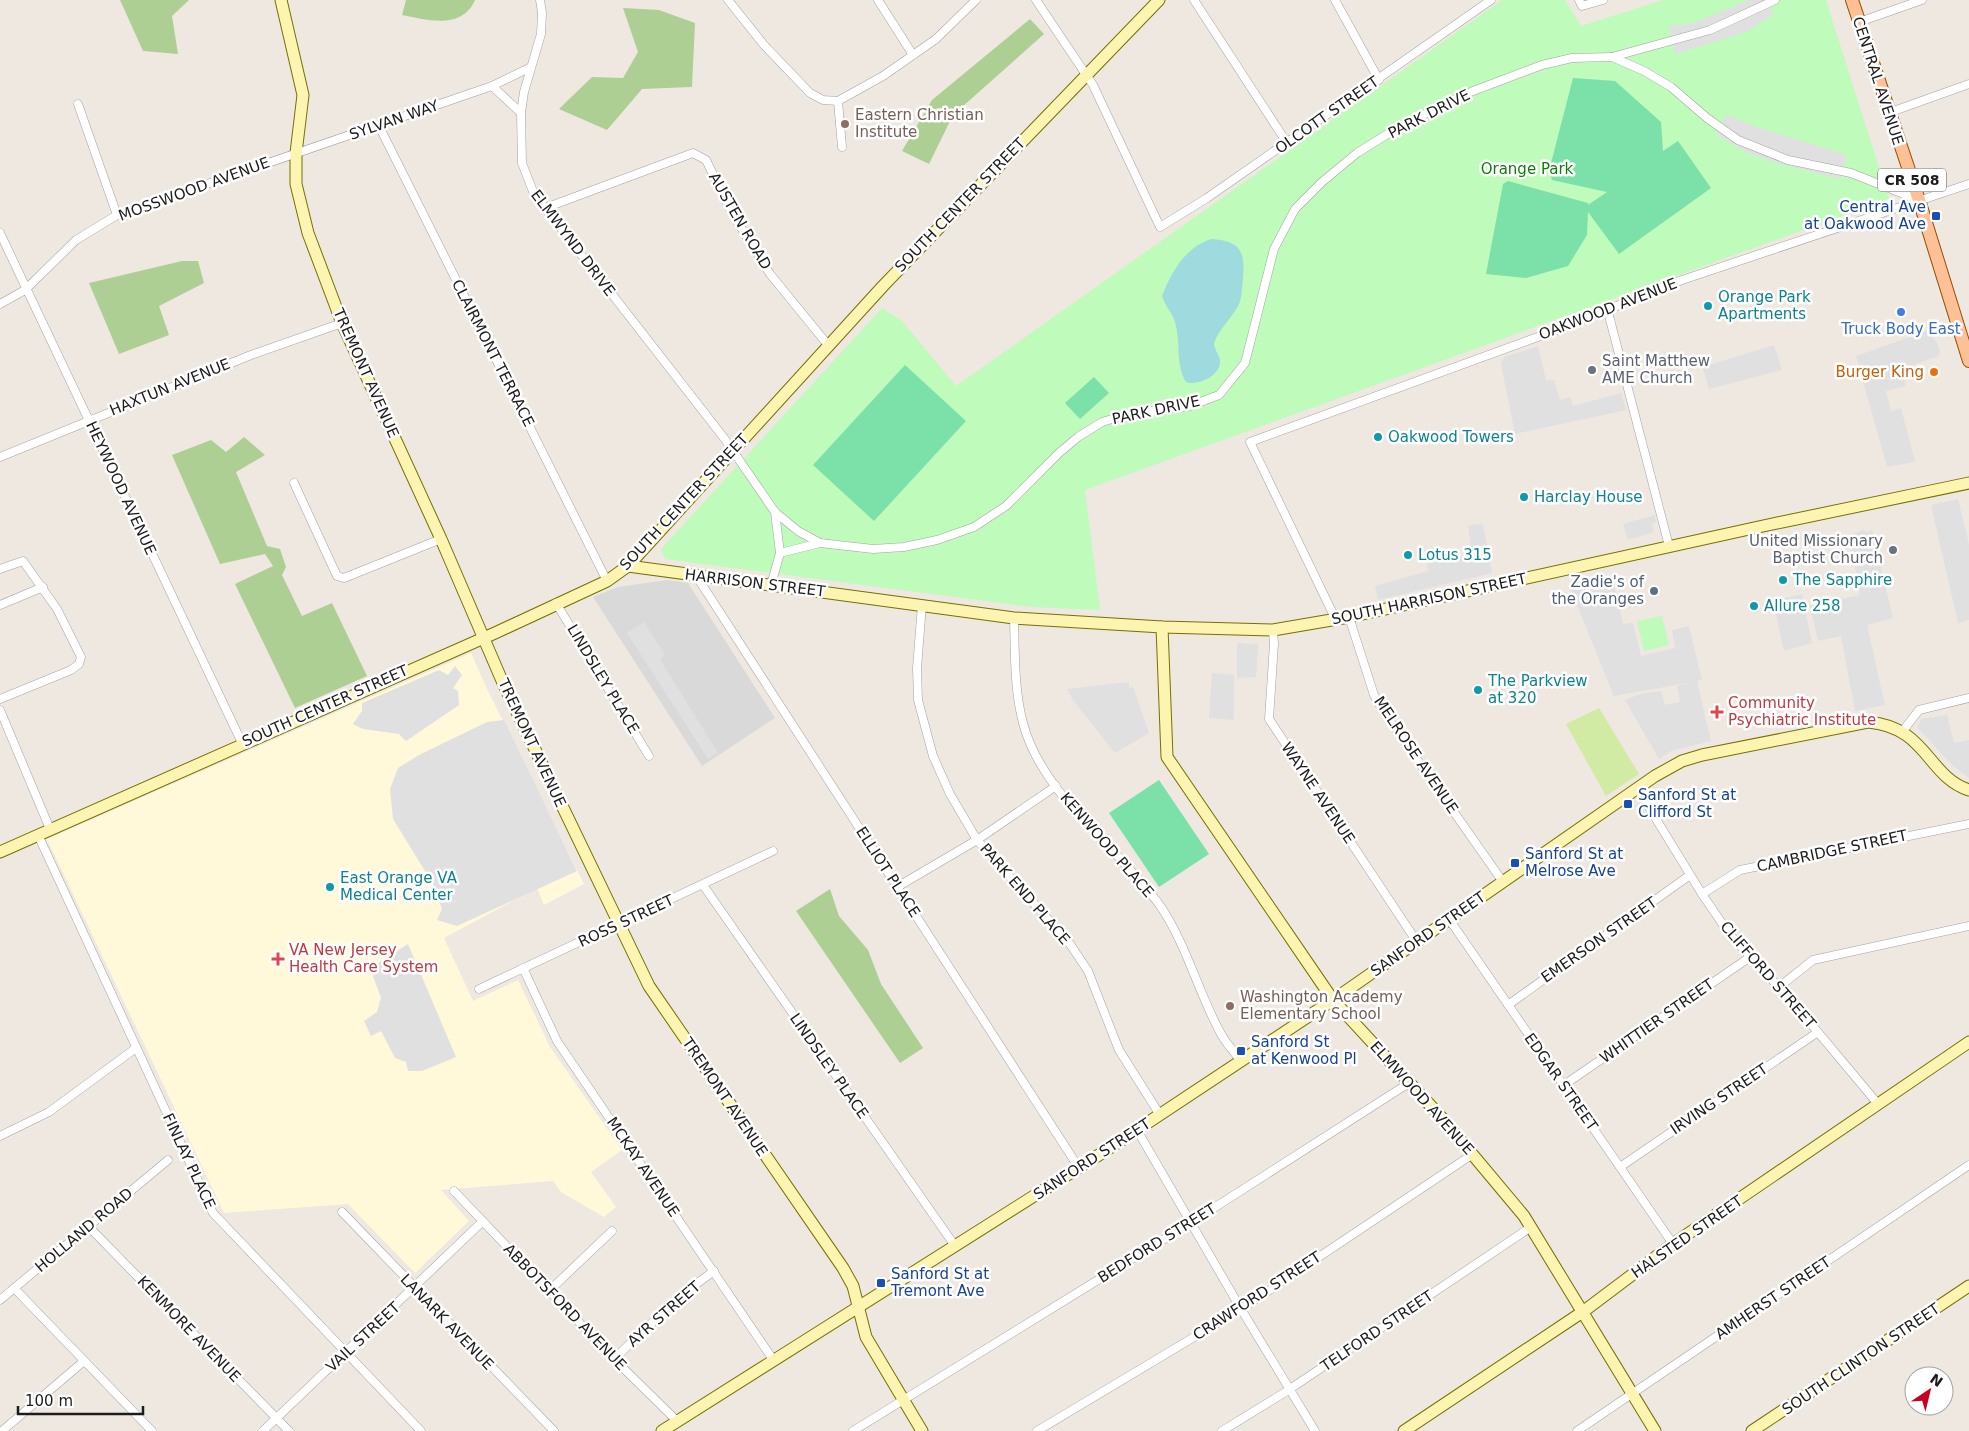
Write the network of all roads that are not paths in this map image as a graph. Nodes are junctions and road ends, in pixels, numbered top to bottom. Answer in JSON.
{"nodes":[{"id":1,"x":281,"y":0,"type":"edge"},
{"id":2,"x":540,"y":0,"type":"edge"},
{"id":3,"x":728,"y":0,"type":"edge"},
{"id":4,"x":878,"y":0,"type":"edge"},
{"id":5,"x":976,"y":0,"type":"edge"},
{"id":6,"x":1036,"y":0,"type":"edge"},
{"id":7,"x":1159,"y":0,"type":"edge"},
{"id":8,"x":1194,"y":0,"type":"edge"},
{"id":9,"x":1335,"y":0,"type":"edge"},
{"id":10,"x":1491,"y":0,"type":"edge"},
{"id":11,"x":1603,"y":0,"type":"edge"},
{"id":12,"x":1775,"y":0,"type":"edge"},
{"id":13,"x":1852,"y":0,"type":"edge"},
{"id":14,"x":1922,"y":0,"type":"edge"},
{"id":15,"x":1580,"y":3,"type":"edge"},
{"id":16,"x":1859,"y":22,"type":"junction"},
{"id":17,"x":913,"y":56,"type":"junction"},
{"id":18,"x":1612,"y":57,"type":"junction"},
{"id":19,"x":531,"y":67,"type":"junction"},
{"id":20,"x":1086,"y":76,"type":"junction"},
{"id":21,"x":1378,"y":80,"type":"junction"},
{"id":22,"x":1969,"y":84,"type":"edge"},
{"id":23,"x":492,"y":86,"type":"junction"},
{"id":24,"x":838,"y":101,"type":"junction"},
{"id":25,"x":78,"y":104,"type":"dead end"},
{"id":26,"x":521,"y":113,"type":"junction"},
{"id":27,"x":1888,"y":113,"type":"junction"},
{"id":28,"x":379,"y":126,"type":"junction"},
{"id":29,"x":1287,"y":142,"type":"junction"},
{"id":30,"x":842,"y":147,"type":"dead end"},
{"id":31,"x":296,"y":152,"type":"junction"},
{"id":32,"x":1969,"y":184,"type":"edge"},
{"id":33,"x":1919,"y":200,"type":"junction"},
{"id":34,"x":545,"y":208,"type":"junction"},
{"id":35,"x":117,"y":215,"type":"junction"},
{"id":36,"x":0,"y":233,"type":"edge"},
{"id":37,"x":25,"y":290,"type":"junction"},
{"id":38,"x":0,"y":304,"type":"edge"},
{"id":39,"x":1607,"y":308,"type":"junction"},
{"id":40,"x":342,"y":322,"type":"junction"},
{"id":41,"x":828,"y":345,"type":"junction"},
{"id":42,"x":1969,"y":361,"type":"edge"},
{"id":43,"x":88,"y":420,"type":"junction"},
{"id":44,"x":732,"y":450,"type":"junction"},
{"id":45,"x":0,"y":457,"type":"edge"},
{"id":46,"x":294,"y":483,"type":"dead end"},
{"id":47,"x":1969,"y":483,"type":"edge"},
{"id":48,"x":775,"y":512,"type":"junction"},
{"id":49,"x":441,"y":539,"type":"junction"},
{"id":50,"x":820,"y":542,"type":"junction"},
{"id":51,"x":1669,"y":546,"type":"junction"},
{"id":52,"x":780,"y":553,"type":"junction"},
{"id":53,"x":628,"y":566,"type":"junction"},
{"id":54,"x":0,"y":569,"type":"edge"},
{"id":55,"x":697,"y":577,"type":"junction"},
{"id":56,"x":607,"y":581,"type":"junction"},
{"id":57,"x":771,"y":585,"type":"junction"},
{"id":58,"x":43,"y":587,"type":"junction"},
{"id":59,"x":882,"y":600,"type":"joint"},
{"id":60,"x":556,"y":604,"type":"junction"},
{"id":61,"x":0,"y":605,"type":"edge"},
{"id":62,"x":922,"y":605,"type":"junction"},
{"id":63,"x":1349,"y":617,"type":"junction"},
{"id":64,"x":1014,"y":618,"type":"junction"},
{"id":65,"x":1336,"y":620,"type":"junction"},
{"id":66,"x":1162,"y":627,"type":"junction"},
{"id":67,"x":1273,"y":630,"type":"junction"},
{"id":68,"x":483,"y":637,"type":"junction"},
{"id":69,"x":1969,"y":698,"type":"edge"},
{"id":70,"x":0,"y":699,"type":"edge"},
{"id":71,"x":0,"y":710,"type":"edge"},
{"id":72,"x":1902,"y":732,"type":"junction"},
{"id":73,"x":242,"y":743,"type":"junction"},
{"id":74,"x":649,"y":756,"type":"dead end"},
{"id":75,"x":1056,"y":786,"type":"junction"},
{"id":76,"x":1637,"y":788,"type":"junction"},
{"id":77,"x":1969,"y":790,"type":"edge"},
{"id":78,"x":1969,"y":824,"type":"edge"},
{"id":79,"x":50,"y":830,"type":"junction"},
{"id":80,"x":38,"y":835,"type":"junction"},
{"id":81,"x":977,"y":840,"type":"junction"},
{"id":82,"x":773,"y":851,"type":"dead end"},
{"id":83,"x":0,"y":852,"type":"edge"},
{"id":84,"x":1690,"y":875,"type":"junction"},
{"id":85,"x":1503,"y":882,"type":"junction"},
{"id":86,"x":703,"y":885,"type":"junction"},
{"id":87,"x":898,"y":887,"type":"junction"},
{"id":88,"x":1702,"y":894,"type":"junction"},
{"id":89,"x":1449,"y":920,"type":"junction"},
{"id":90,"x":618,"y":926,"type":"junction"},
{"id":91,"x":1969,"y":926,"type":"edge"},
{"id":92,"x":1416,"y":942,"type":"junction"},
{"id":93,"x":1750,"y":957,"type":"junction"},
{"id":94,"x":523,"y":968,"type":"junction"},
{"id":95,"x":1779,"y":987,"type":"junction"},
{"id":96,"x":480,"y":989,"type":"dead end"},
{"id":97,"x":1333,"y":1000,"type":"junction"},
{"id":98,"x":1508,"y":1005,"type":"junction"},
{"id":99,"x":1818,"y":1032,"type":"junction"},
{"id":100,"x":1969,"y":1042,"type":"edge"},
{"id":101,"x":136,"y":1048,"type":"junction"},
{"id":102,"x":1241,"y":1061,"type":"junction"},
{"id":103,"x":1409,"y":1082,"type":"junction"},
{"id":104,"x":1564,"y":1085,"type":"junction"},
{"id":105,"x":1878,"y":1104,"type":"junction"},
{"id":106,"x":1160,"y":1115,"type":"junction"},
{"id":107,"x":1137,"y":1130,"type":"junction"},
{"id":108,"x":0,"y":1136,"type":"edge"},
{"id":109,"x":1473,"y":1154,"type":"junction"},
{"id":110,"x":168,"y":1160,"type":"dead end"},
{"id":111,"x":1969,"y":1166,"type":"edge"},
{"id":112,"x":1620,"y":1167,"type":"junction"},
{"id":113,"x":1079,"y":1168,"type":"junction"},
{"id":114,"x":454,"y":1191,"type":"dead end"},
{"id":115,"x":342,"y":1212,"type":"dead end"},
{"id":116,"x":483,"y":1221,"type":"junction"},
{"id":117,"x":1192,"y":1222,"type":"junction"},
{"id":118,"x":89,"y":1227,"type":"junction"},
{"id":119,"x":1531,"y":1228,"type":"junction"},
{"id":120,"x":612,"y":1231,"type":"dead end"},
{"id":121,"x":1673,"y":1244,"type":"junction"},
{"id":122,"x":955,"y":1246,"type":"junction"},
{"id":123,"x":714,"y":1271,"type":"junction"},
{"id":124,"x":1969,"y":1286,"type":"edge"},
{"id":125,"x":14,"y":1288,"type":"junction"},
{"id":126,"x":414,"y":1289,"type":"junction"},
{"id":127,"x":550,"y":1290,"type":"junction"},
{"id":128,"x":0,"y":1300,"type":"edge"},
{"id":129,"x":859,"y":1307,"type":"junction"},
{"id":130,"x":1240,"y":1309,"type":"junction"},
{"id":131,"x":1584,"y":1311,"type":"junction"},
{"id":132,"x":346,"y":1354,"type":"junction"},
{"id":133,"x":614,"y":1359,"type":"junction"},
{"id":134,"x":84,"y":1361,"type":"junction"},
{"id":135,"x":774,"y":1361,"type":"junction"},
{"id":136,"x":1289,"y":1390,"type":"junction"},
{"id":137,"x":1632,"y":1393,"type":"junction"},
{"id":138,"x":904,"y":1400,"type":"junction"},
{"id":139,"x":276,"y":1418,"type":"junction"},
{"id":140,"x":678,"y":1421,"type":"junction"},
{"id":141,"x":149,"y":1430,"type":"edge"},
{"id":142,"x":2,"y":1431,"type":"edge"},
{"id":143,"x":263,"y":1431,"type":"edge"},
{"id":144,"x":289,"y":1431,"type":"edge"},
{"id":145,"x":421,"y":1431,"type":"edge"},
{"id":146,"x":554,"y":1431,"type":"edge"},
{"id":147,"x":662,"y":1431,"type":"edge"},
{"id":148,"x":853,"y":1431,"type":"edge"},
{"id":149,"x":922,"y":1431,"type":"edge"},
{"id":150,"x":1037,"y":1431,"type":"edge"},
{"id":151,"x":1222,"y":1431,"type":"edge"},
{"id":152,"x":1315,"y":1431,"type":"edge"},
{"id":153,"x":1404,"y":1431,"type":"edge"},
{"id":154,"x":1577,"y":1431,"type":"edge"},
{"id":155,"x":1655,"y":1431,"type":"edge"},
{"id":156,"x":1752,"y":1431,"type":"edge"}],
"edges":[{"from":1,"to":31,"type":"main road","name":"TREMONT AVENUE"},
{"from":2,"to":19,"type":"street","name":"ELMWYND DRIVE"},
{"from":3,"to":24,"type":"street"},
{"from":4,"to":17,"type":"street"},
{"from":5,"to":17,"type":"street"},
{"from":6,"to":20,"type":"street"},
{"from":7,"to":20,"type":"main road","name":"SOUTH CENTER STREET"},
{"from":8,"to":29,"type":"street"},
{"from":9,"to":21,"type":"street"},
{"from":10,"to":21,"type":"street","name":"OLCOTT STREET"},
{"from":11,"to":15,"type":"street"},
{"from":12,"to":18,"type":"street","name":"PARK DRIVE"},
{"from":13,"to":16,"type":"main road","name":"CENTRAL AVENUE","number":"CR 508"},
{"from":14,"to":16,"type":"street"},
{"from":16,"to":27,"type":"main road","name":"CENTRAL AVENUE","number":"CR 508"},
{"from":17,"to":24,"type":"street"},
{"from":18,"to":33,"type":"street","name":"PARK DRIVE"},
{"from":18,"to":50,"type":"street","name":"PARK DRIVE"},
{"from":19,"to":23,"type":"street","name":"SYLVAN WAY"},
{"from":19,"to":26,"type":"street","name":"ELMWYND DRIVE"},
{"from":20,"to":29,"type":"street","name":"OLCOTT STREET"},
{"from":20,"to":41,"type":"main road","name":"SOUTH CENTER STREET"},
{"from":21,"to":29,"type":"street","name":"OLCOTT STREET"},
{"from":22,"to":27,"type":"street"},
{"from":23,"to":26,"type":"street"},
{"from":23,"to":28,"type":"street","name":"SYLVAN WAY"},
{"from":24,"to":30,"type":"street"},
{"from":25,"to":35,"type":"street"},
{"from":26,"to":34,"type":"street","name":"ELMWYND DRIVE"},
{"from":27,"to":33,"type":"main road","name":"CENTRAL AVENUE","number":"CR 508"},
{"from":28,"to":31,"type":"street","name":"SYLVAN WAY"},
{"from":28,"to":56,"type":"street","name":"CLAIRMONT TERRACE"},
{"from":31,"to":35,"type":"street","name":"MOSSWOOD AVENUE"},
{"from":31,"to":40,"type":"main road","name":"TREMONT AVENUE"},
{"from":32,"to":33,"type":"street","name":"OAKWOOD AVENUE"},
{"from":33,"to":39,"type":"street","name":"OAKWOOD AVENUE"},
{"from":33,"to":42,"type":"main road","name":"CENTRAL AVENUE","number":"CR 508"},
{"from":34,"to":41,"type":"street","name":"AUSTEN ROAD"},
{"from":34,"to":44,"type":"street","name":"ELMWYND DRIVE"},
{"from":35,"to":37,"type":"street","name":"MOSSWOOD AVENUE"},
{"from":36,"to":37,"type":"street","name":"HEYWOOD AVENUE"},
{"from":37,"to":38,"type":"street","name":"MOSSWOOD AVENUE"},
{"from":37,"to":43,"type":"street","name":"HEYWOOD AVENUE"},
{"from":39,"to":51,"type":"street"},
{"from":39,"to":65,"type":"street","name":"OAKWOOD AVENUE"},
{"from":40,"to":43,"type":"street","name":"HAXTUN AVENUE"},
{"from":40,"to":49,"type":"main road","name":"TREMONT AVENUE"},
{"from":41,"to":44,"type":"main road","name":"SOUTH CENTER STREET"},
{"from":43,"to":45,"type":"street","name":"HAXTUN AVENUE"},
{"from":43,"to":73,"type":"street","name":"HEYWOOD AVENUE"},
{"from":44,"to":48,"type":"street","name":"PARK DRIVE"},
{"from":44,"to":53,"type":"main road","name":"SOUTH CENTER STREET"},
{"from":46,"to":49,"type":"street"},
{"from":47,"to":51,"type":"main road","name":"SOUTH HARRISON STREET"},
{"from":48,"to":50,"type":"street","name":"PARK DRIVE"},
{"from":48,"to":52,"type":"street"},
{"from":49,"to":68,"type":"main road","name":"TREMONT AVENUE"},
{"from":50,"to":52,"type":"street"},
{"from":51,"to":63,"type":"main road","name":"SOUTH HARRISON STREET"},
{"from":52,"to":57,"type":"street"},
{"from":53,"to":55,"type":"main road","name":"HARRISON STREET"},
{"from":53,"to":56,"type":"main road","name":"SOUTH CENTER STREET"},
{"from":54,"to":58,"type":"street"},
{"from":55,"to":57,"type":"main road","name":"HARRISON STREET"},
{"from":55,"to":87,"type":"street","name":"ELLIOT PLACE"},
{"from":56,"to":60,"type":"main road","name":"SOUTH CENTER STREET"},
{"from":57,"to":59,"type":"main road","name":"HARRISON STREET"},
{"from":58,"to":61,"type":"street"},
{"from":58,"to":70,"type":"street"},
{"from":59,"to":62,"type":"main road","name":"SOUTH HARRISON STREET"},
{"from":60,"to":68,"type":"main road","name":"SOUTH CENTER STREET"},
{"from":60,"to":74,"type":"street","name":"LINDSLEY PLACE"},
{"from":62,"to":64,"type":"main road","name":"SOUTH HARRISON STREET"},
{"from":62,"to":81,"type":"street","name":"PARK END PLACE"},
{"from":63,"to":65,"type":"main road","name":"SOUTH HARRISON STREET"},
{"from":63,"to":85,"type":"street","name":"MELROSE AVENUE"},
{"from":64,"to":66,"type":"main road","name":"SOUTH HARRISON STREET"},
{"from":64,"to":75,"type":"street","name":"KENWOOD PLACE"},
{"from":65,"to":67,"type":"main road","name":"SOUTH HARRISON STREET"},
{"from":66,"to":67,"type":"main road","name":"SOUTH HARRISON STREET"},
{"from":66,"to":97,"type":"main road","name":"ELMWOOD AVENUE"},
{"from":67,"to":92,"type":"street","name":"WAYNE AVENUE"},
{"from":68,"to":73,"type":"main road","name":"SOUTH CENTER STREET"},
{"from":68,"to":90,"type":"main road","name":"TREMONT AVENUE"},
{"from":69,"to":72,"type":"street"},
{"from":71,"to":79,"type":"street"},
{"from":72,"to":76,"type":"main road","name":"SANFORD STREET"},
{"from":72,"to":77,"type":"main road","name":"SANFORD STREET"},
{"from":73,"to":79,"type":"main road","name":"SOUTH CENTER STREET"},
{"from":75,"to":81,"type":"street"},
{"from":75,"to":102,"type":"street","name":"KENWOOD PLACE"},
{"from":76,"to":84,"type":"street","name":"CLIFFORD STREET"},
{"from":76,"to":85,"type":"main road","name":"SANFORD STREET"},
{"from":78,"to":88,"type":"street","name":"CAMBRIDGE STREET"},
{"from":79,"to":80,"type":"main road","name":"SOUTH CENTER STREET"},
{"from":80,"to":83,"type":"main road","name":"SOUTH CENTER STREET"},
{"from":80,"to":101,"type":"street","name":"FINLAY PLACE"},
{"from":81,"to":87,"type":"street"},
{"from":81,"to":106,"type":"street","name":"PARK END PLACE"},
{"from":82,"to":86,"type":"street","name":"ROSS STREET"},
{"from":84,"to":88,"type":"street","name":"CLIFFORD STREET"},
{"from":84,"to":98,"type":"street","name":"EMERSON STREET"},
{"from":85,"to":89,"type":"main road","name":"SANFORD STREET"},
{"from":86,"to":90,"type":"street","name":"ROSS STREET"},
{"from":86,"to":122,"type":"street","name":"LINDSLEY PLACE"},
{"from":87,"to":113,"type":"street","name":"ELLIOT PLACE"},
{"from":88,"to":93,"type":"street","name":"CLIFFORD STREET"},
{"from":89,"to":92,"type":"main road","name":"SANFORD STREET"},
{"from":89,"to":98,"type":"street","name":"EDGAR STREET"},
{"from":90,"to":94,"type":"street","name":"ROSS STREET"},
{"from":90,"to":129,"type":"main road","name":"TREMONT AVENUE"},
{"from":91,"to":95,"type":"street"},
{"from":92,"to":97,"type":"main road","name":"SANFORD STREET"},
{"from":93,"to":95,"type":"street","name":"CLIFFORD STREET"},
{"from":93,"to":104,"type":"street","name":"WHITTIER STREET"},
{"from":94,"to":96,"type":"street","name":"ROSS STREET"},
{"from":94,"to":123,"type":"street","name":"MCKAY AVENUE"},
{"from":95,"to":99,"type":"street","name":"CLIFFORD STREET"},
{"from":97,"to":102,"type":"main road","name":"SANFORD STREET"},
{"from":97,"to":103,"type":"main road","name":"ELMWOOD AVENUE"},
{"from":98,"to":104,"type":"street","name":"EDGAR STREET"},
{"from":99,"to":105,"type":"street","name":"CLIFFORD STREET"},
{"from":99,"to":112,"type":"street","name":"IRVING STREET"},
{"from":100,"to":105,"type":"main road","name":"HALSTED STREET"},
{"from":101,"to":108,"type":"street"},
{"from":101,"to":132,"type":"street","name":"FINLAY PLACE"},
{"from":102,"to":106,"type":"main road","name":"SANFORD STREET"},
{"from":103,"to":109,"type":"main road","name":"ELMWOOD AVENUE"},
{"from":103,"to":117,"type":"street","name":"BEDFORD STREET"},
{"from":104,"to":112,"type":"street","name":"EDGAR STREET"},
{"from":105,"to":121,"type":"main road","name":"HALSTED STREET"},
{"from":106,"to":107,"type":"main road","name":"SANFORD STREET"},
{"from":107,"to":113,"type":"main road","name":"SANFORD STREET"},
{"from":107,"to":117,"type":"street"},
{"from":109,"to":119,"type":"main road","name":"ELMWOOD AVENUE"},
{"from":109,"to":130,"type":"street","name":"CRAWFORD STREET"},
{"from":110,"to":118,"type":"street","name":"HOLLAND ROAD"},
{"from":111,"to":137,"type":"street","name":"AMHERST STREET"},
{"from":112,"to":121,"type":"street","name":"EDGAR STREET"},
{"from":113,"to":122,"type":"main road","name":"SANFORD STREET"},
{"from":114,"to":116,"type":"street","name":"ABBOTSFORD AVENUE"},
{"from":115,"to":126,"type":"street","name":"LANARK AVENUE"},
{"from":116,"to":126,"type":"street","name":"VAIL STREET"},
{"from":116,"to":127,"type":"street","name":"ABBOTSFORD AVENUE"},
{"from":117,"to":130,"type":"street"},
{"from":117,"to":138,"type":"street","name":"BEDFORD STREET"},
{"from":118,"to":125,"type":"street","name":"HOLLAND ROAD"},
{"from":118,"to":139,"type":"street","name":"KENMORE AVENUE"},
{"from":119,"to":131,"type":"main road","name":"ELMWOOD AVENUE"},
{"from":119,"to":136,"type":"street","name":"TELFORD STREET"},
{"from":120,"to":127,"type":"street"},
{"from":121,"to":131,"type":"main road","name":"HALSTED STREET"},
{"from":122,"to":129,"type":"main road","name":"SANFORD STREET"},
{"from":123,"to":133,"type":"street","name":"AYR STREET"},
{"from":123,"to":135,"type":"street","name":"MCKAY AVENUE"},
{"from":124,"to":156,"type":"main road","name":"SOUTH CLINTON STREET"},
{"from":125,"to":128,"type":"street","name":"HOLLAND ROAD"},
{"from":125,"to":134,"type":"street"},
{"from":126,"to":132,"type":"street","name":"VAIL STREET"},
{"from":126,"to":146,"type":"street","name":"LANARK AVENUE"},
{"from":127,"to":133,"type":"street","name":"ABBOTSFORD AVENUE"},
{"from":129,"to":135,"type":"main road","name":"SANFORD STREET"},
{"from":129,"to":138,"type":"main road","name":"TREMONT AVENUE"},
{"from":130,"to":136,"type":"street"},
{"from":130,"to":150,"type":"street","name":"CRAWFORD STREET"},
{"from":131,"to":137,"type":"main road","name":"ELMWOOD AVENUE"},
{"from":131,"to":153,"type":"main road","name":"HALSTED STREET"},
{"from":132,"to":139,"type":"street","name":"VAIL STREET"},
{"from":132,"to":145,"type":"street","name":"FINLAY PLACE"},
{"from":133,"to":140,"type":"street","name":"ABBOTSFORD AVENUE"},
{"from":134,"to":141,"type":"street"},
{"from":134,"to":142,"type":"street"},
{"from":135,"to":140,"type":"main road","name":"SANFORD STREET"},
{"from":136,"to":151,"type":"street","name":"TELFORD STREET"},
{"from":136,"to":152,"type":"street"},
{"from":137,"to":154,"type":"street","name":"AMHERST STREET"},
{"from":137,"to":155,"type":"main road","name":"ELMWOOD AVENUE"},
{"from":138,"to":148,"type":"street","name":"BEDFORD STREET"},
{"from":138,"to":149,"type":"main road","name":"TREMONT AVENUE"},
{"from":139,"to":143,"type":"street","name":"VAIL STREET"},
{"from":139,"to":144,"type":"street","name":"KENMORE AVENUE"},
{"from":140,"to":147,"type":"main road","name":"SANFORD STREET"}]}
